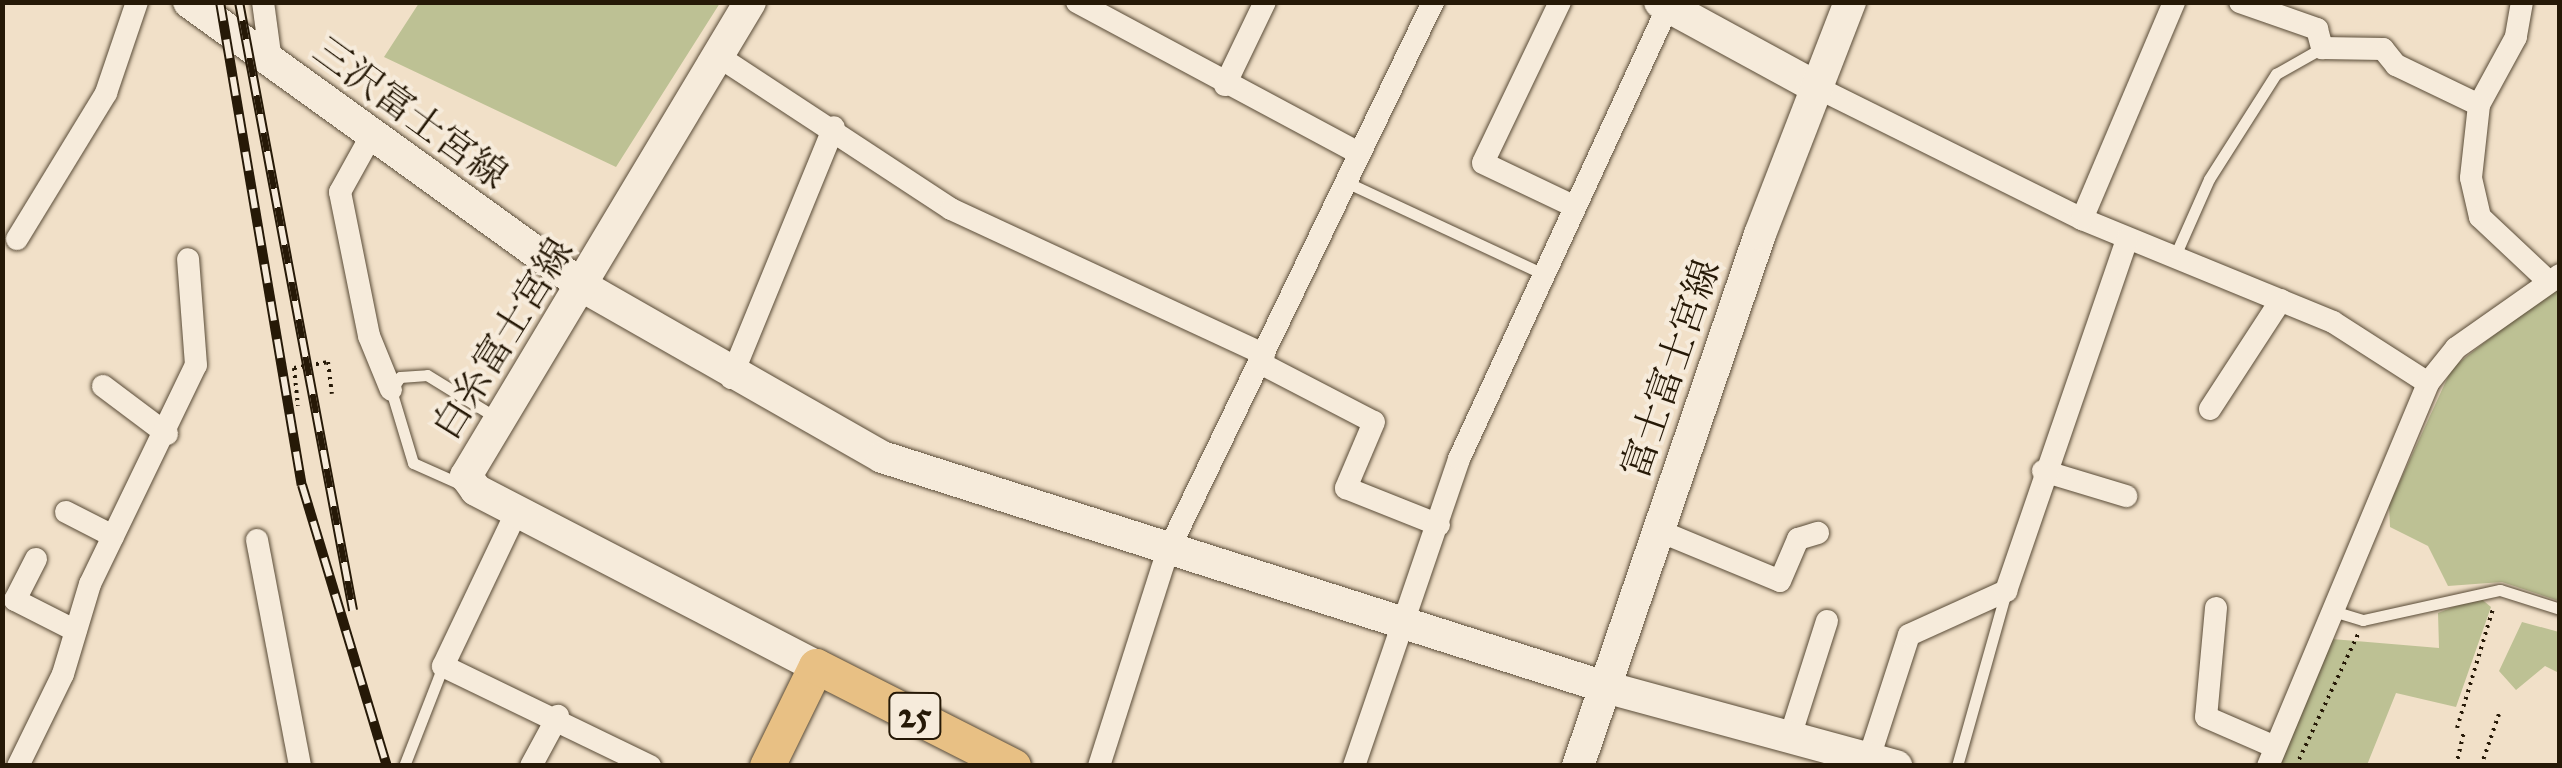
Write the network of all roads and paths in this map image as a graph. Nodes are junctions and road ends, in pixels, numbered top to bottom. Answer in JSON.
{"nodes":[{"id":1,"x":137,"y":2,"type":"edge"},
{"id":2,"x":190,"y":2,"type":"edge"},
{"id":3,"x":263,"y":2,"type":"edge"},
{"id":4,"x":750,"y":2,"type":"edge"},
{"id":5,"x":1077,"y":2,"type":"edge"},
{"id":6,"x":1266,"y":2,"type":"edge"},
{"id":7,"x":1433,"y":2,"type":"edge"},
{"id":8,"x":1560,"y":2,"type":"edge"},
{"id":9,"x":1850,"y":2,"type":"edge"},
{"id":10,"x":2174,"y":2,"type":"edge"},
{"id":11,"x":2240,"y":2,"type":"edge"},
{"id":12,"x":2522,"y":2,"type":"edge"},
{"id":13,"x":1664,"y":5,"type":"edge"},
{"id":14,"x":2322,"y":48,"type":"junction"},
{"id":15,"x":718,"y":56,"type":"junction"},
{"id":16,"x":271,"y":61,"type":"junction"},
{"id":17,"x":1225,"y":86,"type":"junction"},
{"id":18,"x":1816,"y":87,"type":"junction"},
{"id":19,"x":2479,"y":105,"type":"junction"},
{"id":20,"x":834,"y":127,"type":"junction"},
{"id":21,"x":371,"y":136,"type":"junction"},
{"id":22,"x":1357,"y":152,"type":"junction"},
{"id":23,"x":1344,"y":180,"type":"junction"},
{"id":24,"x":1571,"y":204,"type":"junction"},
{"id":25,"x":2082,"y":218,"type":"junction"},
{"id":26,"x":17,"y":239,"type":"dead end"},
{"id":27,"x":2128,"y":239,"type":"junction"},
{"id":28,"x":2174,"y":258,"type":"junction"},
{"id":29,"x":188,"y":259,"type":"dead end"},
{"id":30,"x":1539,"y":272,"type":"junction"},
{"id":31,"x":2553,"y":277,"type":"edge"},
{"id":32,"x":584,"y":287,"type":"junction"},
{"id":33,"x":2281,"y":300,"type":"junction"},
{"id":34,"x":1262,"y":358,"type":"junction"},
{"id":35,"x":731,"y":378,"type":"junction"},
{"id":36,"x":2428,"y":383,"type":"junction"},
{"id":37,"x":103,"y":386,"type":"dead end"},
{"id":38,"x":391,"y":390,"type":"junction"},
{"id":39,"x":332,"y":394,"type":"dead end"},
{"id":40,"x":298,"y":406,"type":"dead end"},
{"id":41,"x":2210,"y":409,"type":"dead end"},
{"id":42,"x":499,"y":419,"type":"junction"},
{"id":43,"x":166,"y":434,"type":"junction"},
{"id":44,"x":2043,"y":470,"type":"junction"},
{"id":45,"x":476,"y":490,"type":"junction"},
{"id":46,"x":2126,"y":496,"type":"dead end"},
{"id":47,"x":517,"y":511,"type":"junction"},
{"id":48,"x":66,"y":512,"type":"dead end"},
{"id":49,"x":1438,"y":525,"type":"junction"},
{"id":50,"x":1657,"y":530,"type":"junction"},
{"id":51,"x":1818,"y":533,"type":"dead end"},
{"id":52,"x":112,"y":536,"type":"junction"},
{"id":53,"x":257,"y":540,"type":"dead end"},
{"id":54,"x":1167,"y":553,"type":"junction"},
{"id":55,"x":36,"y":559,"type":"dead end"},
{"id":56,"x":2500,"y":590,"type":"junction"},
{"id":57,"x":2006,"y":591,"type":"junction"},
{"id":58,"x":9,"y":595,"type":"edge"},
{"id":59,"x":2216,"y":608,"type":"dead end"},
{"id":60,"x":2560,"y":609,"type":"edge"},
{"id":61,"x":2333,"y":611,"type":"junction"},
{"id":62,"x":2362,"y":620,"type":"junction"},
{"id":63,"x":1827,"y":621,"type":"dead end"},
{"id":64,"x":1406,"y":626,"type":"junction"},
{"id":65,"x":76,"y":631,"type":"junction"},
{"id":66,"x":443,"y":666,"type":"junction"},
{"id":67,"x":816,"y":666,"type":"junction"},
{"id":68,"x":1605,"y":687,"type":"junction"},
{"id":69,"x":2500,"y":714,"type":"dead end"},
{"id":70,"x":558,"y":716,"type":"junction"},
{"id":71,"x":1789,"y":740,"type":"junction"},
{"id":72,"x":2272,"y":756,"type":"edge"},
{"id":73,"x":2,"y":760,"type":"edge"},
{"id":74,"x":1882,"y":762,"type":"edge"},
{"id":75,"x":2457,"y":764,"type":"edge"},
{"id":76,"x":15,"y":766,"type":"edge"},
{"id":77,"x":300,"y":766,"type":"edge"},
{"id":78,"x":404,"y":766,"type":"edge"},
{"id":79,"x":531,"y":766,"type":"edge"},
{"id":80,"x":650,"y":766,"type":"edge"},
{"id":81,"x":768,"y":766,"type":"edge"},
{"id":82,"x":1013,"y":766,"type":"edge"},
{"id":83,"x":1099,"y":766,"type":"edge"},
{"id":84,"x":1354,"y":766,"type":"edge"},
{"id":85,"x":1578,"y":766,"type":"edge"},
{"id":86,"x":1958,"y":766,"type":"edge"},
{"id":87,"x":2296,"y":766,"type":"edge"},
{"id":88,"x":2468,"y":766,"type":"edge"},
{"id":89,"x":2480,"y":766,"type":"edge"}],
"edges":[{"from":1,"to":26,"type":"street"},
{"from":2,"to":16,"type":"main road","name":"三沢富士宮線"},
{"from":3,"to":16,"type":"street"},
{"from":4,"to":15,"type":"main road","name":"白糸富士宮線"},
{"from":5,"to":17,"type":"street"},
{"from":6,"to":17,"type":"street"},
{"from":7,"to":22,"type":"street"},
{"from":8,"to":24,"type":"street"},
{"from":9,"to":18,"type":"main road","name":"富士富士宮線"},
{"from":10,"to":25,"type":"street"},
{"from":11,"to":14,"type":"street"},
{"from":12,"to":19,"type":"street"},
{"from":13,"to":18,"type":"main road"},
{"from":13,"to":24,"type":"street"},
{"from":14,"to":19,"type":"street"},
{"from":14,"to":28,"type":"lane"},
{"from":15,"to":20,"type":"street"},
{"from":15,"to":32,"type":"main road","name":"白糸富士宮線"},
{"from":16,"to":21,"type":"main road","name":"三沢富士宮線"},
{"from":17,"to":22,"type":"street"},
{"from":18,"to":25,"type":"street"},
{"from":18,"to":50,"type":"main road","name":"富士富士宮線"},
{"from":19,"to":31,"type":"street"},
{"from":20,"to":34,"type":"street"},
{"from":20,"to":35,"type":"street"},
{"from":21,"to":32,"type":"main road","name":"三沢富士宮線"},
{"from":21,"to":38,"type":"street"},
{"from":22,"to":23,"type":"street"},
{"from":23,"to":30,"type":"lane"},
{"from":23,"to":34,"type":"street"},
{"from":24,"to":30,"type":"street"},
{"from":25,"to":27,"type":"street"},
{"from":27,"to":28,"type":"street"},
{"from":27,"to":44,"type":"street"},
{"from":28,"to":33,"type":"street"},
{"from":29,"to":43,"type":"street"},
{"from":30,"to":49,"type":"street"},
{"from":31,"to":36,"type":"street"},
{"from":32,"to":35,"type":"main road","name":"三沢富士宮線"},
{"from":32,"to":42,"type":"main road","name":"白糸富士宮線"},
{"from":33,"to":36,"type":"street"},
{"from":33,"to":41,"type":"street"},
{"from":34,"to":49,"type":"street"},
{"from":34,"to":54,"type":"street"},
{"from":35,"to":54,"type":"main road","name":"三沢富士宮線"},
{"from":36,"to":61,"type":"street"},
{"from":37,"to":43,"type":"street"},
{"from":38,"to":42,"type":"lane"},
{"from":38,"to":45,"type":"lane"},
{"from":39,"to":40,"type":"path","bridge":true},
{"from":42,"to":45,"type":"main road","name":"白糸富士宮線"},
{"from":43,"to":52,"type":"street"},
{"from":44,"to":46,"type":"street"},
{"from":44,"to":57,"type":"street"},
{"from":45,"to":47,"type":"main road","name":"白糸富士宮線"},
{"from":47,"to":66,"type":"street"},
{"from":47,"to":67,"type":"main road","name":"白糸富士宮線"},
{"from":48,"to":52,"type":"street"},
{"from":49,"to":64,"type":"street"},
{"from":50,"to":51,"type":"street"},
{"from":50,"to":68,"type":"main road","name":"富士富士宮線"},
{"from":52,"to":65,"type":"street"},
{"from":53,"to":77,"type":"street"},
{"from":54,"to":64,"type":"main road","name":"三沢富士宮線"},
{"from":54,"to":83,"type":"street"},
{"from":55,"to":58,"type":"street"},
{"from":56,"to":60,"type":"lane"},
{"from":56,"to":62,"type":"lane"},
{"from":56,"to":75,"type":"path"},
{"from":57,"to":74,"type":"street"},
{"from":57,"to":86,"type":"lane"},
{"from":58,"to":65,"type":"street"},
{"from":59,"to":72,"type":"street"},
{"from":61,"to":62,"type":"lane"},
{"from":61,"to":72,"type":"street"},
{"from":62,"to":87,"type":"path"},
{"from":63,"to":71,"type":"street"},
{"from":64,"to":68,"type":"main road","name":"三沢富士宮線"},
{"from":64,"to":84,"type":"street"},
{"from":65,"to":76,"type":"street"},
{"from":66,"to":70,"type":"street"},
{"from":66,"to":78,"type":"lane"},
{"from":67,"to":81,"type":"main road"},
{"from":67,"to":82,"type":"main road","number":"25"},
{"from":68,"to":71,"type":"main road","name":"三沢富士宮線"},
{"from":68,"to":85,"type":"main road","name":"富士富士宮線"},
{"from":69,"to":89,"type":"path"},
{"from":70,"to":79,"type":"street"},
{"from":70,"to":80,"type":"street"},
{"from":71,"to":74,"type":"main road","name":"三沢富士宮線"},
{"from":73,"to":76,"type":"street"},
{"from":75,"to":88,"type":"path"}]}
